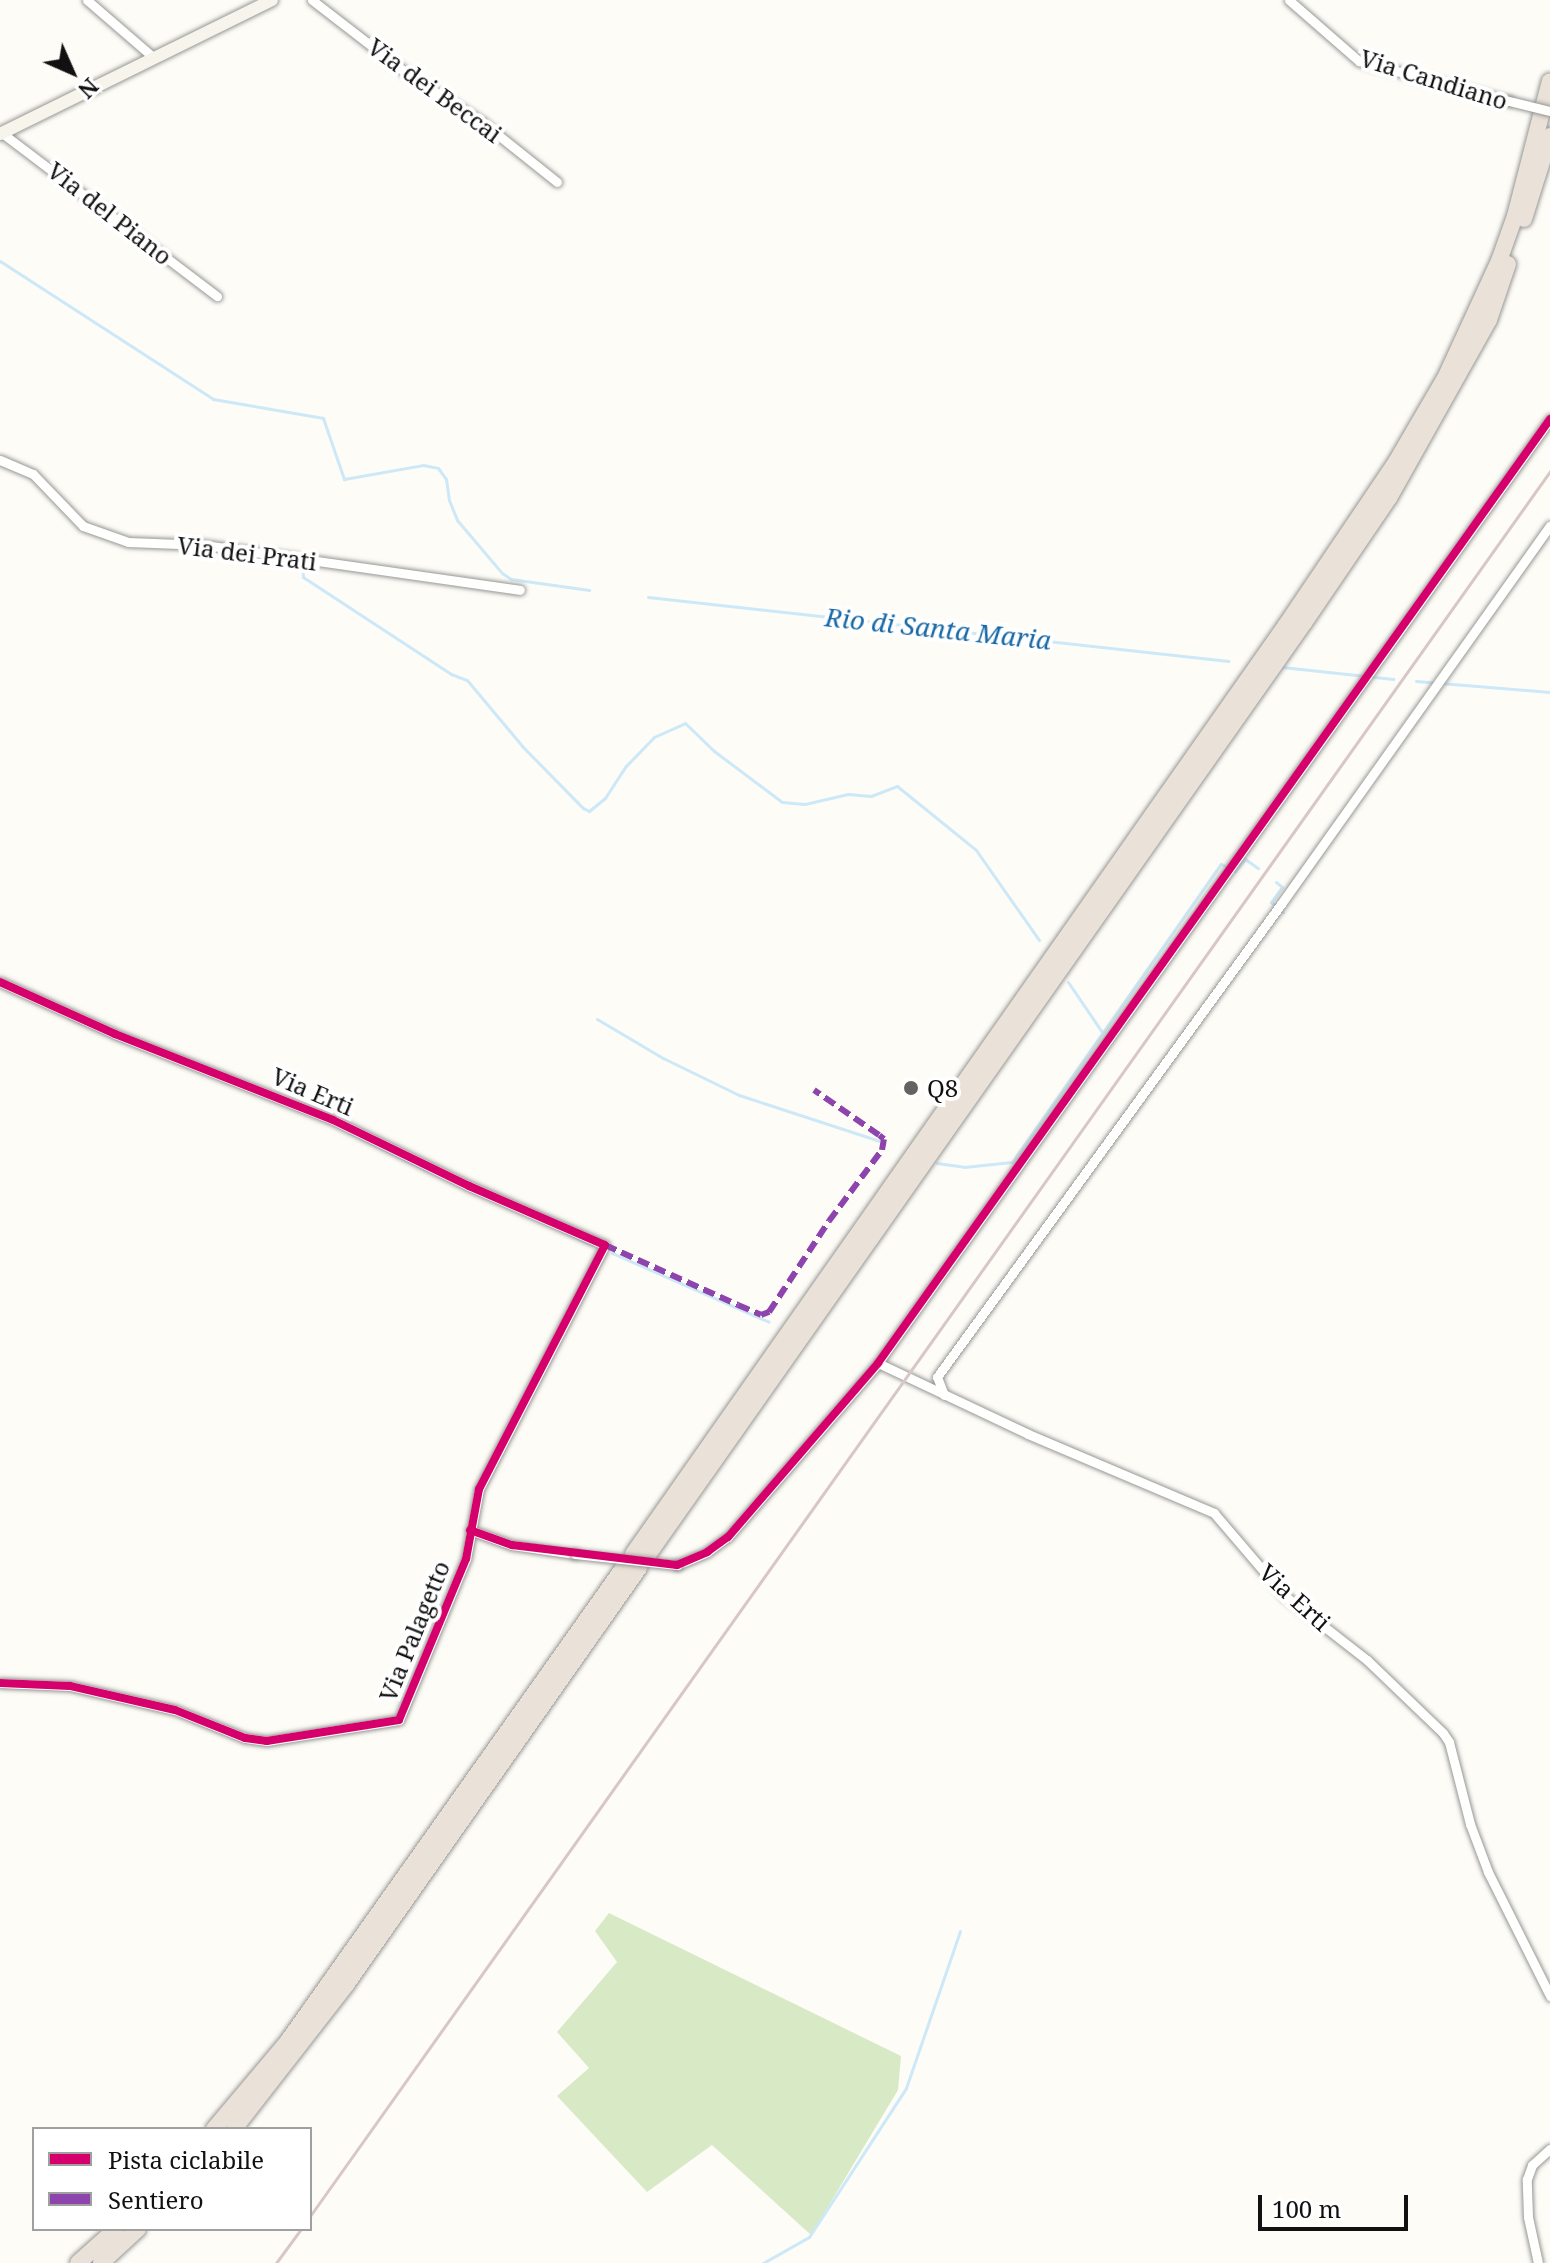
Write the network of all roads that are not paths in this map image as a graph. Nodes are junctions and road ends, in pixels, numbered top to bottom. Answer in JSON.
{"nodes":[{"id":1,"x":87,"y":0,"type":"edge"},
{"id":2,"x":272,"y":0,"type":"edge"},
{"id":3,"x":312,"y":0,"type":"edge"},
{"id":4,"x":1289,"y":0,"type":"edge"},
{"id":5,"x":153,"y":57,"type":"junction"},
{"id":6,"x":1550,"y":81,"type":"edge"},
{"id":7,"x":1550,"y":111,"type":"edge"},
{"id":8,"x":1,"y":134,"type":"edge"},
{"id":9,"x":1550,"y":136,"type":"edge"},
{"id":10,"x":557,"y":182,"type":"dead end"},
{"id":11,"x":217,"y":296,"type":"dead end"},
{"id":12,"x":1550,"y":419,"type":"edge"},
{"id":13,"x":0,"y":460,"type":"edge"},
{"id":14,"x":1550,"y":526,"type":"edge"},
{"id":15,"x":520,"y":590,"type":"dead end"},
{"id":16,"x":0,"y":982,"type":"edge"},
{"id":17,"x":605,"y":1245,"type":"joint"},
{"id":18,"x":878,"y":1363,"type":"junction"},
{"id":19,"x":944,"y":1395,"type":"junction"},
{"id":20,"x":470,"y":1530,"type":"junction"},
{"id":21,"x":636,"y":1561,"type":"junction"},
{"id":22,"x":0,"y":1683,"type":"edge"},
{"id":23,"x":1550,"y":1996,"type":"edge"},
{"id":24,"x":216,"y":2127,"type":"edge"},
{"id":25,"x":236,"y":2127,"type":"edge"},
{"id":26,"x":1550,"y":2149,"type":"edge"},
{"id":27,"x":114,"y":2231,"type":"edge"},
{"id":28,"x":136,"y":2231,"type":"edge"},
{"id":29,"x":78,"y":2263,"type":"edge"},
{"id":30,"x":101,"y":2263,"type":"edge"},
{"id":31,"x":1538,"y":2263,"type":"edge"}],
"edges":[{"from":1,"to":5,"type":"street"},
{"from":2,"to":5,"type":"main road"},
{"from":3,"to":10,"type":"street","name":"Via dei Beccai"},
{"from":4,"to":7,"type":"street","name":"Via Candiano","bridge":true},
{"from":5,"to":8,"type":"main road"},
{"from":6,"to":21,"type":"highway"},
{"from":8,"to":11,"type":"street","name":"Via del Piano"},
{"from":9,"to":21,"type":"highway"},
{"from":12,"to":18,"type":"street"},
{"from":13,"to":15,"type":"street","name":"Via dei Prati"},
{"from":14,"to":19,"type":"street"},
{"from":16,"to":17,"type":"street","name":"Via Erti"},
{"from":17,"to":20,"type":"street","name":"Via Palagetto"},
{"from":18,"to":19,"type":"street","name":"Via Erti"},
{"from":18,"to":20,"type":"street","bridge":true},
{"from":19,"to":23,"type":"street","name":"Via Erti"},
{"from":20,"to":22,"type":"street","name":"Via Palagetto"},
{"from":21,"to":24,"type":"highway"},
{"from":21,"to":25,"type":"highway"},
{"from":26,"to":31,"type":"street"},
{"from":27,"to":29,"type":"highway"},
{"from":28,"to":30,"type":"highway"}]}
